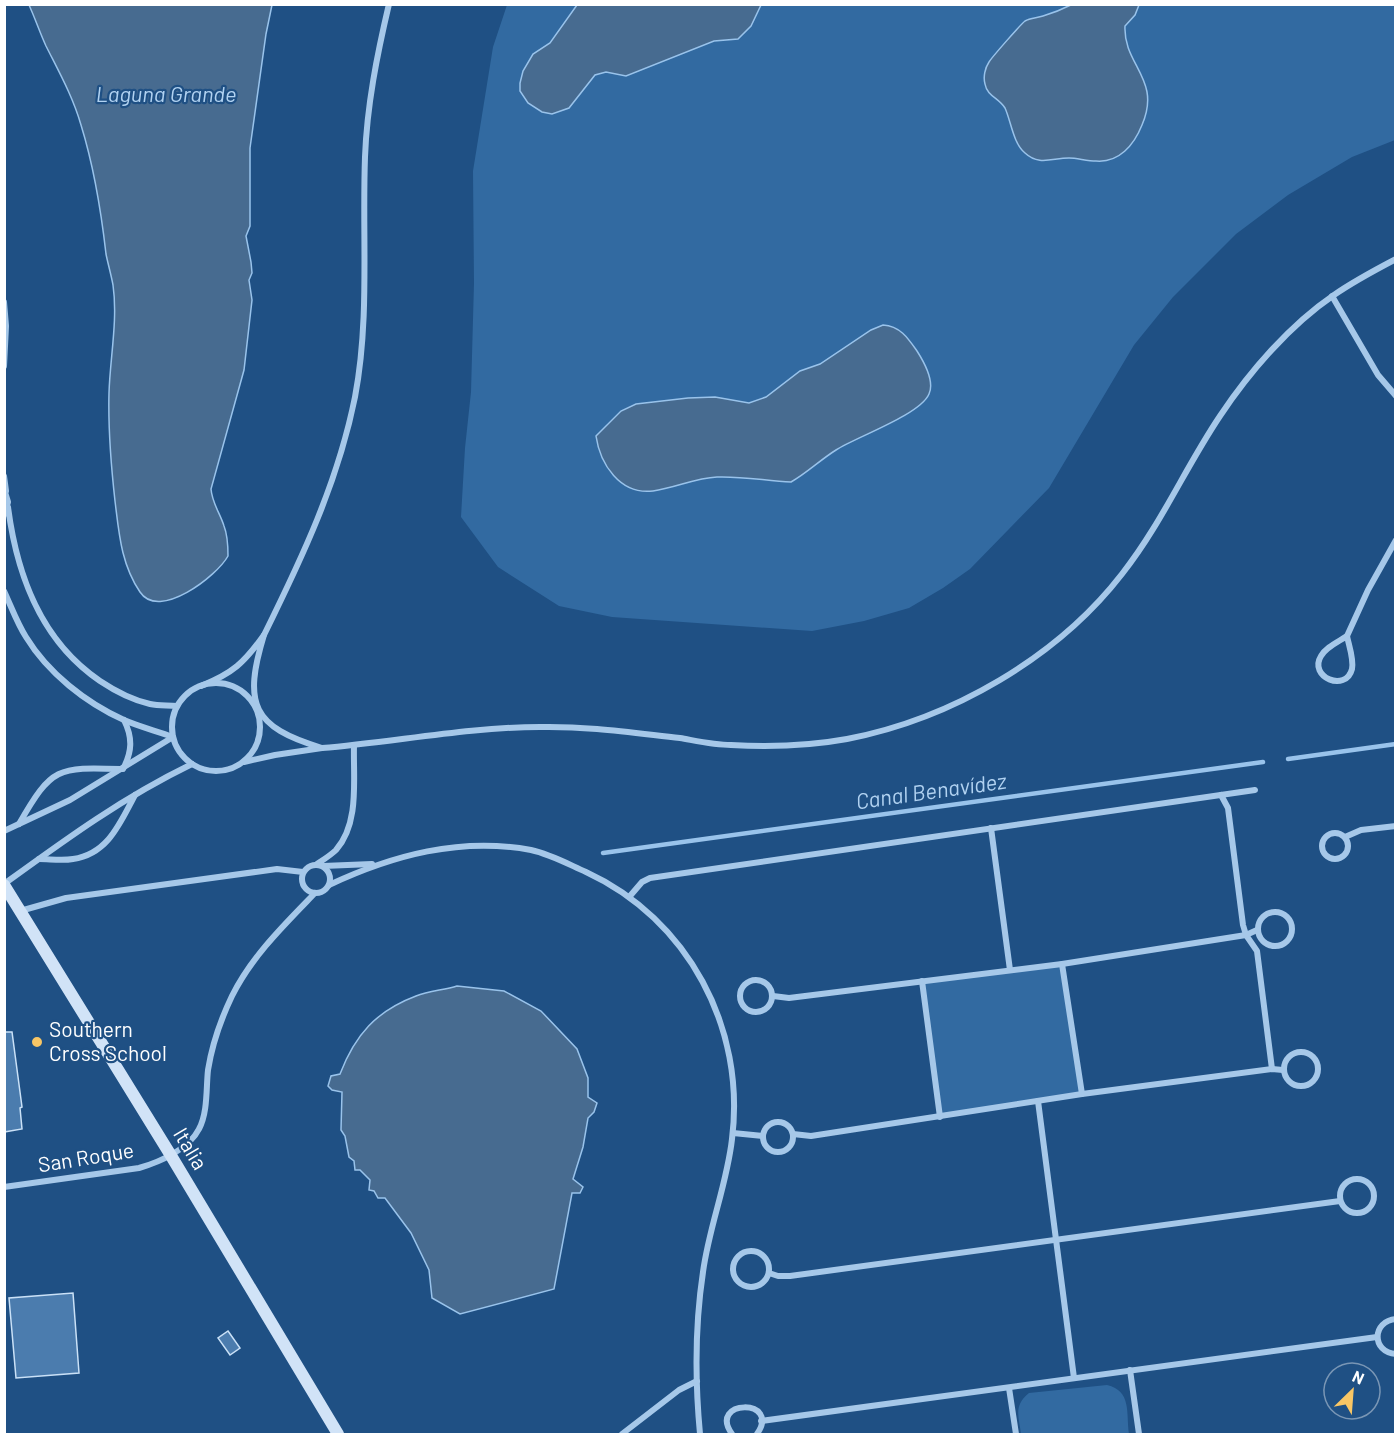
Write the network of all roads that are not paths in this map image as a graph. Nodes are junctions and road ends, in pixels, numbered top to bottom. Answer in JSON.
{"nodes":[{"id":1,"x":389,"y":4,"type":"edge"},
{"id":2,"x":1395,"y":259,"type":"edge"},
{"id":3,"x":1332,"y":296,"type":"junction"},
{"id":4,"x":4,"y":302,"type":"edge"},
{"id":5,"x":4,"y":366,"type":"edge"},
{"id":6,"x":1395,"y":396,"type":"edge"},
{"id":7,"x":4,"y":477,"type":"edge"},
{"id":8,"x":5,"y":490,"type":"edge"},
{"id":9,"x":8,"y":507,"type":"junction"},
{"id":10,"x":4,"y":515,"type":"edge"},
{"id":11,"x":1395,"y":540,"type":"edge"},
{"id":12,"x":4,"y":591,"type":"edge"},
{"id":13,"x":264,"y":634,"type":"junction"},
{"id":14,"x":1347,"y":636,"type":"junction"},
{"id":15,"x":201,"y":686,"type":"junction"},
{"id":16,"x":177,"y":706,"type":"junction"},
{"id":17,"x":257,"y":709,"type":"junction"},
{"id":18,"x":124,"y":720,"type":"junction"},
{"id":19,"x":173,"y":736,"type":"junction"},
{"id":20,"x":354,"y":746,"type":"junction"},
{"id":21,"x":322,"y":748,"type":"junction"},
{"id":22,"x":244,"y":762,"type":"junction"},
{"id":23,"x":192,"y":764,"type":"junction"},
{"id":24,"x":123,"y":769,"type":"junction"},
{"id":25,"x":1255,"y":790,"type":"dead end"},
{"id":26,"x":136,"y":793,"type":"junction"},
{"id":27,"x":1221,"y":795,"type":"junction"},
{"id":28,"x":18,"y":824,"type":"junction"},
{"id":29,"x":1395,"y":826,"type":"edge"},
{"id":30,"x":991,"y":828,"type":"junction"},
{"id":31,"x":4,"y":831,"type":"edge"},
{"id":32,"x":1344,"y":837,"type":"junction"},
{"id":33,"x":39,"y":859,"type":"junction"},
{"id":34,"x":378,"y":864,"type":"junction"},
{"id":35,"x":320,"y":865,"type":"junction"},
{"id":36,"x":303,"y":872,"type":"junction"},
{"id":37,"x":4,"y":884,"type":"edge"},
{"id":38,"x":329,"y":885,"type":"junction"},
{"id":39,"x":315,"y":893,"type":"junction"},
{"id":40,"x":630,"y":896,"type":"junction"},
{"id":41,"x":20,"y":911,"type":"junction"},
{"id":42,"x":1257,"y":930,"type":"junction"},
{"id":43,"x":1246,"y":934,"type":"junction"},
{"id":44,"x":1062,"y":964,"type":"junction"},
{"id":45,"x":1010,"y":970,"type":"junction"},
{"id":46,"x":922,"y":981,"type":"junction"},
{"id":47,"x":773,"y":996,"type":"junction"},
{"id":48,"x":1272,"y":1069,"type":"junction"},
{"id":49,"x":1283,"y":1070,"type":"junction"},
{"id":50,"x":1082,"y":1094,"type":"junction"},
{"id":51,"x":1038,"y":1101,"type":"junction"},
{"id":52,"x":940,"y":1117,"type":"junction"},
{"id":53,"x":733,"y":1133,"type":"junction"},
{"id":54,"x":793,"y":1134,"type":"junction"},
{"id":55,"x":763,"y":1136,"type":"junction"},
{"id":56,"x":170,"y":1154,"type":"junction"},
{"id":57,"x":4,"y":1187,"type":"edge"},
{"id":58,"x":1340,"y":1201,"type":"junction"},
{"id":59,"x":1057,"y":1240,"type":"junction"},
{"id":60,"x":769,"y":1273,"type":"junction"},
{"id":61,"x":1395,"y":1318,"type":"edge"},
{"id":62,"x":1377,"y":1337,"type":"junction"},
{"id":63,"x":1395,"y":1354,"type":"edge"},
{"id":64,"x":1130,"y":1370,"type":"junction"},
{"id":65,"x":1074,"y":1378,"type":"junction"},
{"id":66,"x":697,"y":1381,"type":"junction"},
{"id":67,"x":1009,"y":1388,"type":"junction"},
{"id":68,"x":761,"y":1421,"type":"junction"},
{"id":69,"x":338,"y":1434,"type":"edge"},
{"id":70,"x":622,"y":1434,"type":"edge"},
{"id":71,"x":700,"y":1434,"type":"edge"},
{"id":72,"x":732,"y":1434,"type":"edge"},
{"id":73,"x":757,"y":1434,"type":"edge"},
{"id":74,"x":1016,"y":1434,"type":"edge"},
{"id":75,"x":1139,"y":1434,"type":"edge"}],
"edges":[{"from":1,"to":13,"type":"street"},
{"from":2,"to":3,"type":"street"},
{"from":3,"to":6,"type":"street"},
{"from":3,"to":20,"type":"street"},
{"from":4,"to":5,"type":"street"},
{"from":7,"to":8,"type":"street"},
{"from":8,"to":9,"type":"street"},
{"from":9,"to":10,"type":"street"},
{"from":9,"to":16,"type":"street"},
{"from":11,"to":14,"type":"street"},
{"from":12,"to":18,"type":"street"},
{"from":13,"to":15,"type":"street"},
{"from":13,"to":17,"type":"street"},
{"from":14,"to":14,"type":"street"},
{"from":15,"to":16,"type":"street"},
{"from":15,"to":17,"type":"street"},
{"from":16,"to":19,"type":"street"},
{"from":17,"to":21,"type":"street"},
{"from":17,"to":22,"type":"street"},
{"from":18,"to":19,"type":"street"},
{"from":18,"to":24,"type":"street"},
{"from":19,"to":23,"type":"street"},
{"from":19,"to":24,"type":"street"},
{"from":20,"to":21,"type":"street"},
{"from":20,"to":35,"type":"street"},
{"from":21,"to":22,"type":"street"},
{"from":22,"to":23,"type":"street"},
{"from":23,"to":26,"type":"street"},
{"from":24,"to":28,"type":"street"},
{"from":24,"to":28,"type":"street"},
{"from":25,"to":27,"type":"street"},
{"from":26,"to":33,"type":"street"},
{"from":26,"to":33,"type":"street"},
{"from":27,"to":30,"type":"street"},
{"from":27,"to":43,"type":"street"},
{"from":28,"to":31,"type":"street"},
{"from":29,"to":32,"type":"street"},
{"from":30,"to":40,"type":"street"},
{"from":30,"to":45,"type":"street"},
{"from":32,"to":32,"type":"street"},
{"from":33,"to":37,"type":"street"},
{"from":34,"to":35,"type":"street"},
{"from":34,"to":38,"type":"street"},
{"from":34,"to":40,"type":"street"},
{"from":35,"to":36,"type":"street"},
{"from":35,"to":38,"type":"street"},
{"from":36,"to":39,"type":"street"},
{"from":36,"to":41,"type":"street"},
{"from":37,"to":41,"type":"street","name":"Italia"},
{"from":38,"to":39,"type":"street"},
{"from":39,"to":56,"type":"street","name":"San Roque"},
{"from":40,"to":53,"type":"street"},
{"from":41,"to":56,"type":"street","name":"Italia"},
{"from":42,"to":42,"type":"street"},
{"from":42,"to":43,"type":"street"},
{"from":43,"to":44,"type":"street"},
{"from":43,"to":48,"type":"street"},
{"from":44,"to":45,"type":"street"},
{"from":44,"to":50,"type":"street"},
{"from":45,"to":46,"type":"street"},
{"from":46,"to":47,"type":"street"},
{"from":46,"to":52,"type":"street"},
{"from":47,"to":47,"type":"street"},
{"from":48,"to":49,"type":"street"},
{"from":48,"to":50,"type":"street"},
{"from":49,"to":49,"type":"street"},
{"from":50,"to":51,"type":"street"},
{"from":51,"to":52,"type":"street"},
{"from":51,"to":59,"type":"street"},
{"from":52,"to":54,"type":"street"},
{"from":53,"to":55,"type":"street"},
{"from":53,"to":66,"type":"street"},
{"from":54,"to":55,"type":"street"},
{"from":54,"to":55,"type":"street"},
{"from":56,"to":57,"type":"street","name":"San Roque"},
{"from":56,"to":69,"type":"street","name":"Italia"},
{"from":58,"to":58,"type":"street"},
{"from":58,"to":59,"type":"street"},
{"from":59,"to":60,"type":"street"},
{"from":59,"to":65,"type":"street"},
{"from":60,"to":60,"type":"street"},
{"from":61,"to":62,"type":"street"},
{"from":62,"to":63,"type":"street"},
{"from":62,"to":64,"type":"street"},
{"from":64,"to":65,"type":"street"},
{"from":64,"to":75,"type":"street"},
{"from":65,"to":67,"type":"street"},
{"from":66,"to":70,"type":"street"},
{"from":66,"to":71,"type":"street"},
{"from":67,"to":68,"type":"street"},
{"from":67,"to":74,"type":"street"},
{"from":68,"to":72,"type":"street"},
{"from":68,"to":73,"type":"street"}]}
